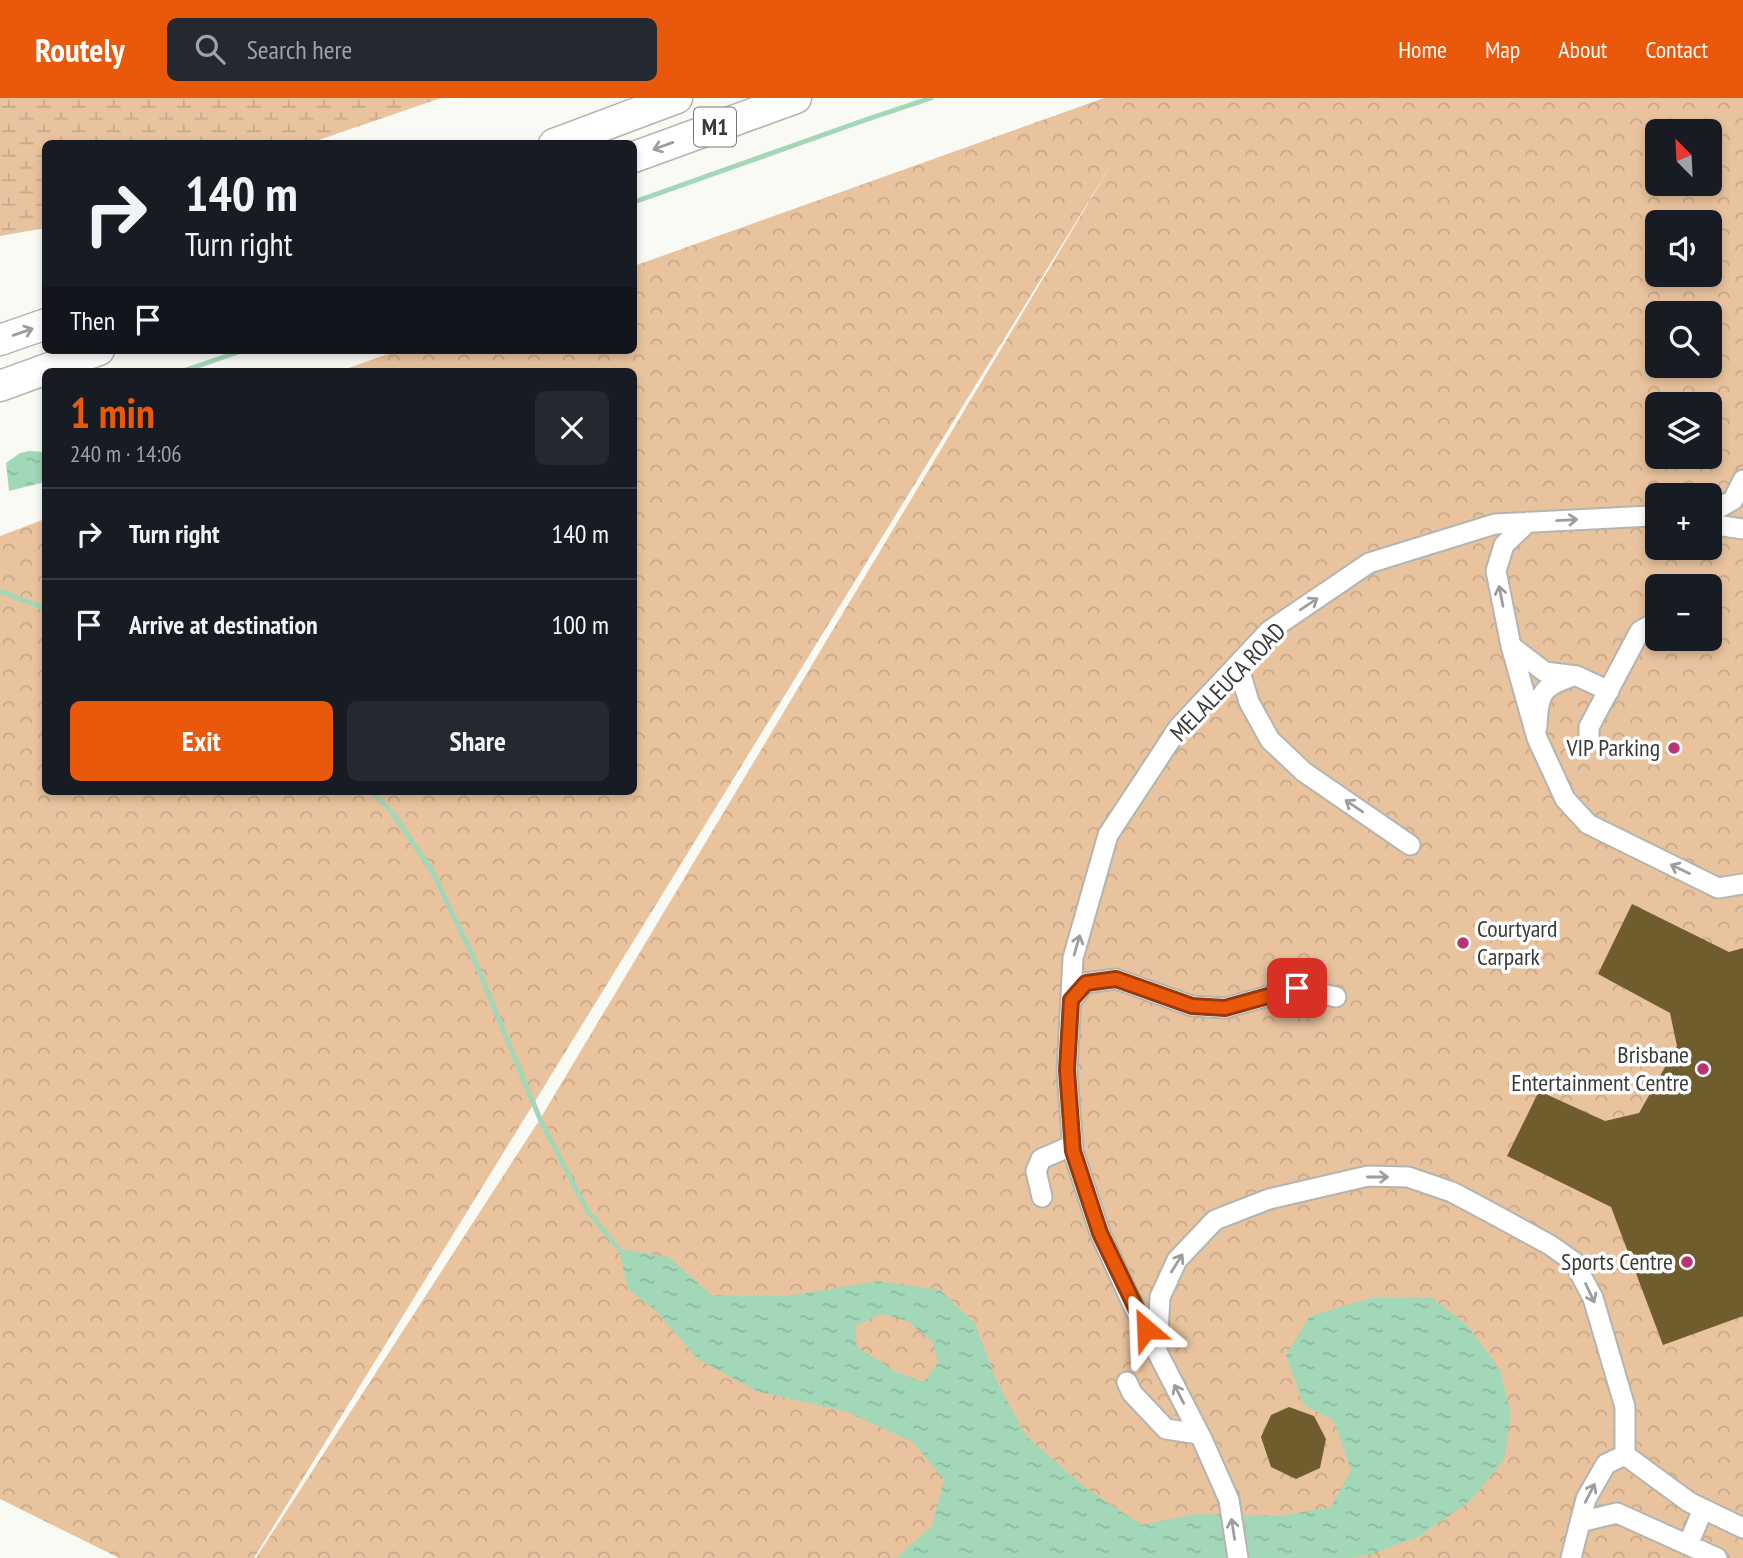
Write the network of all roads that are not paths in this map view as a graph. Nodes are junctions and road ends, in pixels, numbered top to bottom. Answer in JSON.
{"nodes":[{"id":1,"x":677,"y":98,"type":"edge"},
{"id":2,"x":796,"y":98,"type":"edge"},
{"id":3,"x":565,"y":140,"type":"edge"},
{"id":4,"x":637,"y":156,"type":"edge"},
{"id":5,"x":42,"y":325,"type":"edge"},
{"id":6,"x":0,"y":340,"type":"edge"},
{"id":7,"x":88,"y":354,"type":"edge"},
{"id":8,"x":50,"y":368,"type":"edge"},
{"id":9,"x":42,"y":371,"type":"edge"},
{"id":10,"x":0,"y":386,"type":"edge"},
{"id":11,"x":1743,"y":480,"type":"edge"},
{"id":12,"x":1722,"y":506,"type":"edge"},
{"id":13,"x":1645,"y":516,"type":"edge"},
{"id":14,"x":1528,"y":522,"type":"junction"},
{"id":15,"x":1722,"y":526,"type":"edge"},
{"id":16,"x":1743,"y":529,"type":"edge"},
{"id":17,"x":1645,"y":628,"type":"edge"},
{"id":18,"x":1511,"y":646,"type":"junction"},
{"id":19,"x":1238,"y":664,"type":"junction"},
{"id":20,"x":1577,"y":676,"type":"junction"},
{"id":21,"x":1609,"y":691,"type":"junction"},
{"id":22,"x":1590,"y":737,"type":"dead end"},
{"id":23,"x":1536,"y":738,"type":"junction"},
{"id":24,"x":1410,"y":845,"type":"dead end"},
{"id":25,"x":1743,"y":884,"type":"edge"},
{"id":26,"x":1336,"y":997,"type":"dead end"},
{"id":27,"x":1071,"y":1000,"type":"junction"},
{"id":28,"x":1073,"y":1145,"type":"junction"},
{"id":29,"x":1042,"y":1197,"type":"dead end"},
{"id":30,"x":1157,"y":1352,"type":"junction"},
{"id":31,"x":1127,"y":1382,"type":"dead end"},
{"id":32,"x":1199,"y":1434,"type":"junction"},
{"id":33,"x":1625,"y":1455,"type":"junction"},
{"id":34,"x":1703,"y":1509,"type":"junction"},
{"id":35,"x":1580,"y":1522,"type":"junction"},
{"id":36,"x":1743,"y":1528,"type":"edge"},
{"id":37,"x":1688,"y":1545,"type":"junction"},
{"id":38,"x":1238,"y":1558,"type":"edge"},
{"id":39,"x":1571,"y":1558,"type":"edge"},
{"id":40,"x":1717,"y":1558,"type":"edge"}],
"edges":[{"from":1,"to":3,"type":"highway","number":"M1"},
{"from":2,"to":4,"type":"highway","number":"M1","one_way":true},
{"from":6,"to":5,"type":"highway","one_way":true},
{"from":7,"to":8,"type":"highway"},
{"from":9,"to":10,"type":"highway"},
{"from":11,"to":12,"type":"street"},
{"from":14,"to":13,"type":"street","name":"MELALEUCA ROAD","one_way":true},
{"from":18,"to":14,"type":"street","one_way":true},
{"from":19,"to":14,"type":"street","name":"MELALEUCA ROAD","one_way":true},
{"from":15,"to":16,"type":"street"},
{"from":17,"to":21,"type":"street"},
{"from":18,"to":20,"type":"street"},
{"from":18,"to":23,"type":"street"},
{"from":24,"to":19,"type":"street","one_way":true},
{"from":27,"to":19,"type":"street","name":"MELALEUCA ROAD","one_way":true},
{"from":20,"to":21,"type":"street"},
{"from":20,"to":23,"type":"street"},
{"from":21,"to":22,"type":"street"},
{"from":25,"to":23,"type":"street","one_way":true},
{"from":26,"to":27,"type":"street"},
{"from":27,"to":28,"type":"street","name":"MELALEUCA ROAD"},
{"from":28,"to":29,"type":"street"},
{"from":28,"to":30,"type":"street","name":"MELALEUCA ROAD"},
{"from":32,"to":30,"type":"street","name":"MELALEUCA ROAD","one_way":true},
{"from":30,"to":33,"type":"street","one_way":true},
{"from":31,"to":32,"type":"street"},
{"from":38,"to":32,"type":"street","name":"MELALEUCA ROAD","one_way":true},
{"from":33,"to":34,"type":"street"},
{"from":35,"to":33,"type":"street","one_way":true},
{"from":34,"to":36,"type":"street"},
{"from":34,"to":37,"type":"street"},
{"from":35,"to":37,"type":"street"},
{"from":35,"to":39,"type":"street"},
{"from":37,"to":40,"type":"street"}]}
